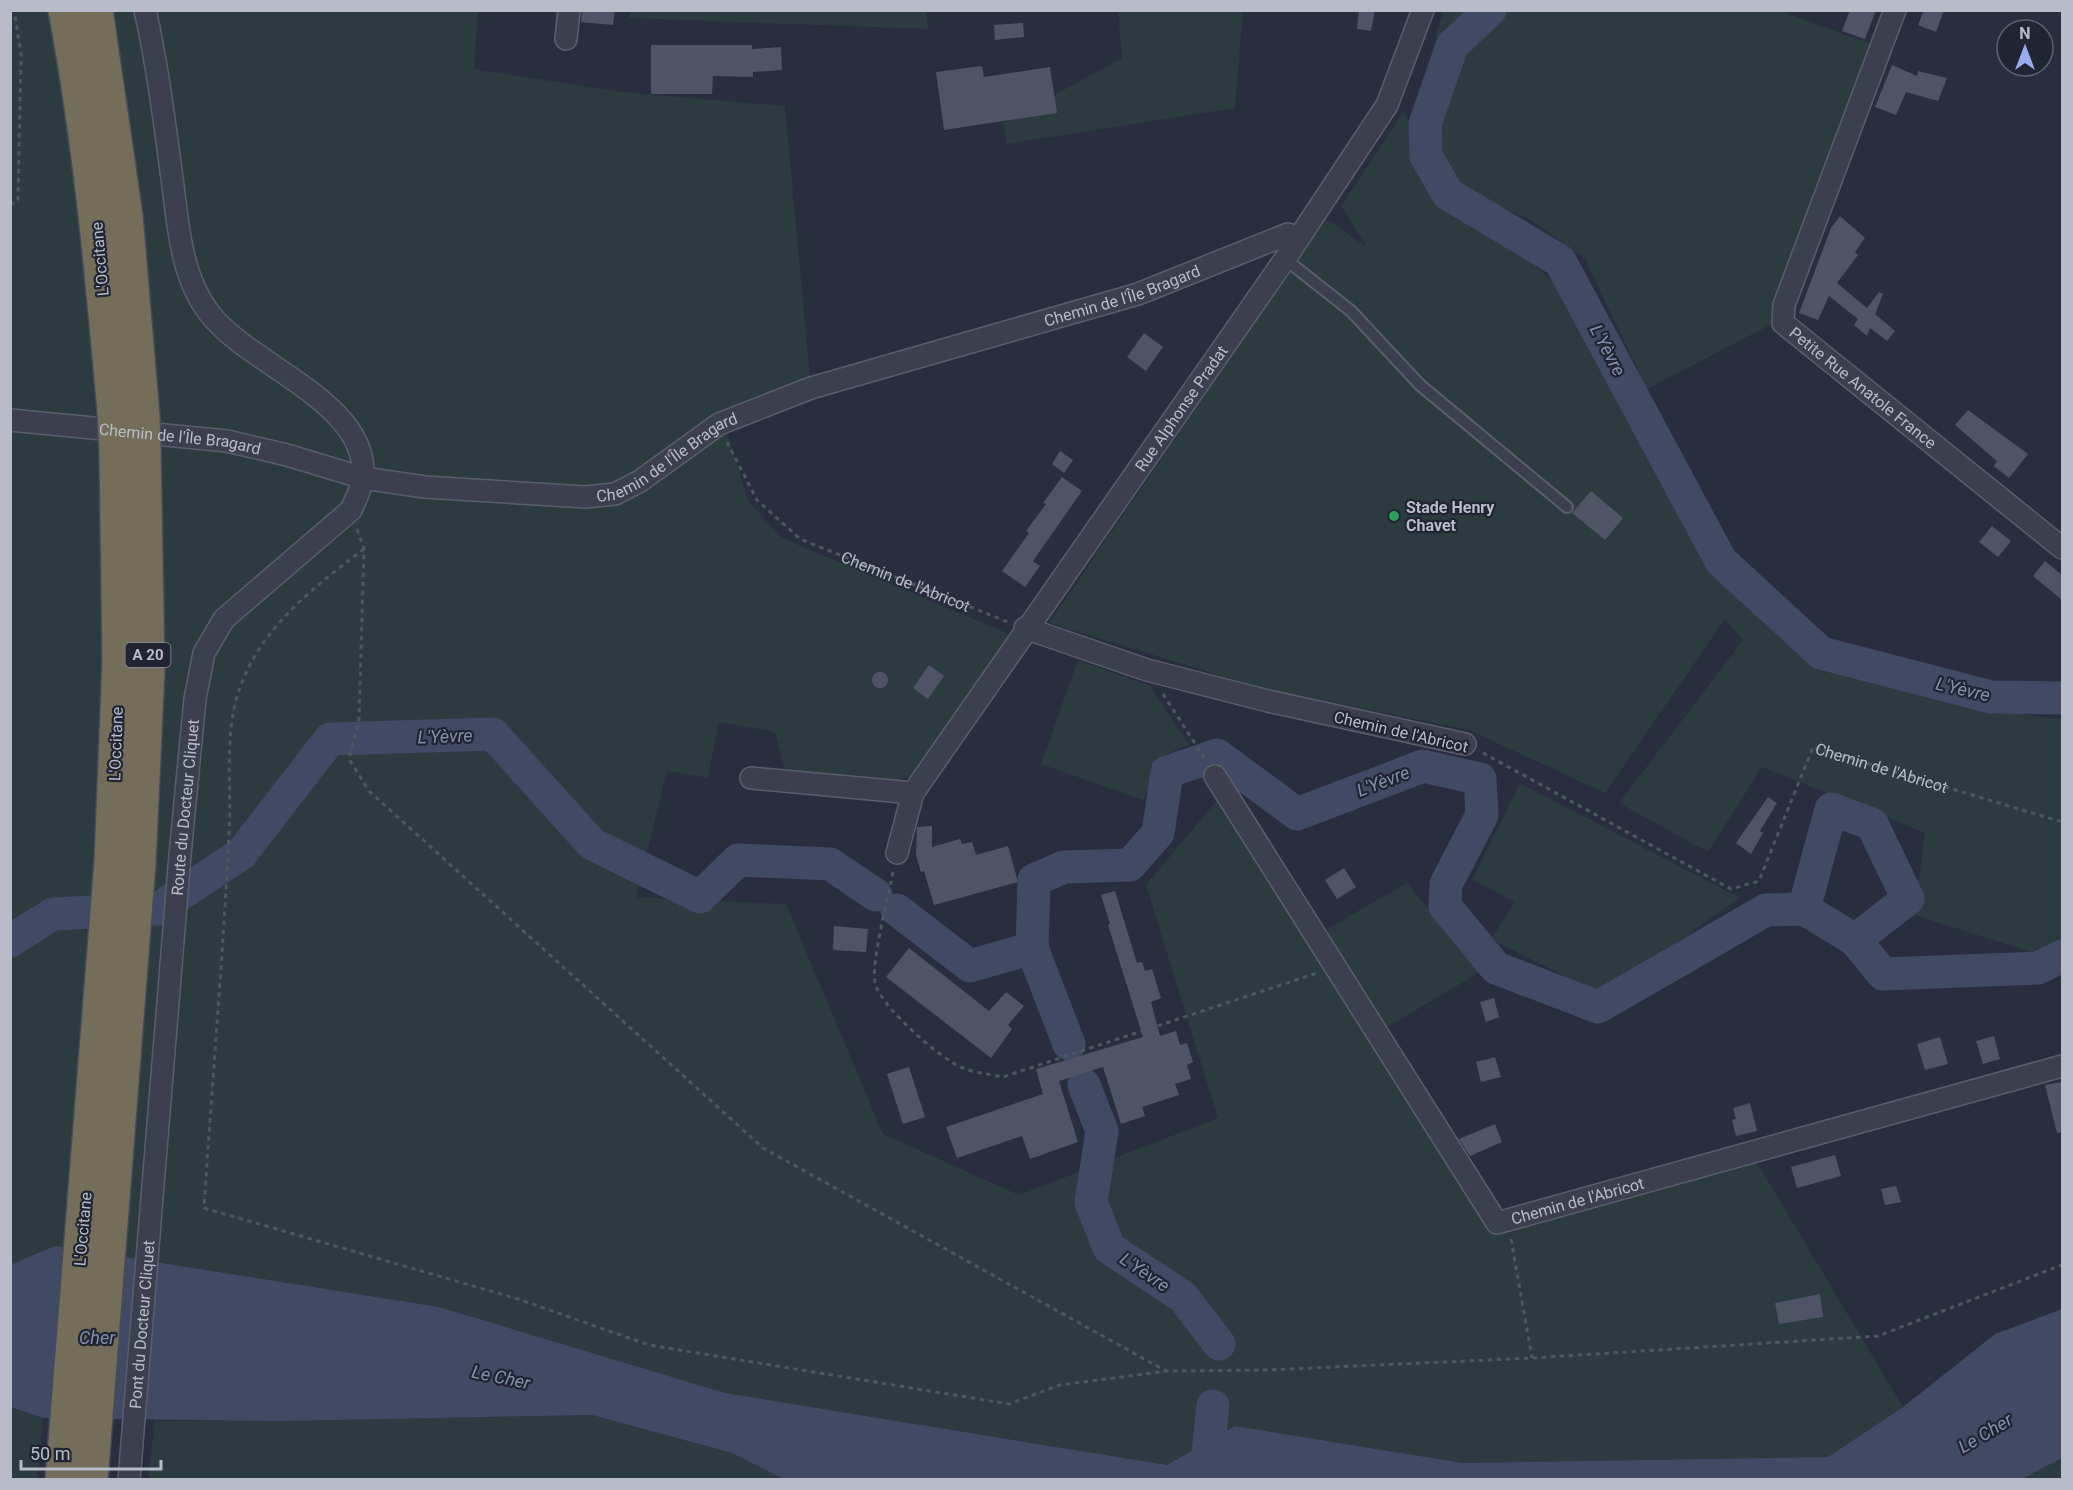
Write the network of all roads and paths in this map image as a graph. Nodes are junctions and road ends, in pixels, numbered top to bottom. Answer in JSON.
{"nodes":[{"id":1,"x":14,"y":10,"type":"edge"},
{"id":2,"x":65,"y":10,"type":"edge"},
{"id":3,"x":96,"y":10,"type":"edge"},
{"id":4,"x":145,"y":10,"type":"edge"},
{"id":5,"x":569,"y":10,"type":"edge"},
{"id":6,"x":1423,"y":10,"type":"edge"},
{"id":7,"x":1895,"y":10,"type":"edge"},
{"id":8,"x":566,"y":39,"type":"dead end"},
{"id":9,"x":10,"y":205,"type":"edge"},
{"id":10,"x":1297,"y":240,"type":"junction"},
{"id":11,"x":1285,"y":259,"type":"junction"},
{"id":12,"x":10,"y":420,"type":"edge"},
{"id":13,"x":719,"y":424,"type":"junction"},
{"id":14,"x":129,"y":431,"type":"junction"},
{"id":15,"x":363,"y":478,"type":"junction"},
{"id":16,"x":1567,"y":507,"type":"dead end"},
{"id":17,"x":351,"y":510,"type":"junction"},
{"id":18,"x":2062,"y":548,"type":"edge"},
{"id":19,"x":364,"y":549,"type":"junction"},
{"id":20,"x":1025,"y":628,"type":"junction"},
{"id":21,"x":1148,"y":670,"type":"junction"},
{"id":22,"x":1465,"y":744,"type":"joint"},
{"id":23,"x":1215,"y":776,"type":"joint"},
{"id":24,"x":751,"y":778,"type":"dead end"},
{"id":25,"x":913,"y":793,"type":"junction"},
{"id":26,"x":2062,"y":822,"type":"edge"},
{"id":27,"x":897,"y":853,"type":"joint"},
{"id":28,"x":1335,"y":967,"type":"junction"},
{"id":29,"x":2062,"y":1066,"type":"edge"},
{"id":30,"x":100,"y":1192,"type":"junction"},
{"id":31,"x":151,"y":1204,"type":"joint"},
{"id":32,"x":1507,"y":1219,"type":"junction"},
{"id":33,"x":2062,"y":1265,"type":"edge"},
{"id":34,"x":1532,"y":1358,"type":"junction"},
{"id":35,"x":1167,"y":1371,"type":"junction"},
{"id":36,"x":62,"y":1479,"type":"edge"},
{"id":37,"x":91,"y":1479,"type":"edge"},
{"id":38,"x":129,"y":1479,"type":"edge"}],
"edges":[{"from":1,"to":9,"type":"path"},
{"from":2,"to":14,"type":"highway","name":"L'Occitane","number":"A 20"},
{"from":3,"to":14,"type":"highway","name":"L'Occitane","number":"A 20"},
{"from":4,"to":15,"type":"street"},
{"from":5,"to":8,"type":"street"},
{"from":6,"to":10,"type":"street","name":"Rue Alphonse Pradat"},
{"from":7,"to":18,"type":"street","name":"Petite Rue Anatole France"},
{"from":10,"to":11,"type":"street","name":"Rue Alphonse Pradat"},
{"from":10,"to":13,"type":"street","name":"Chemin de l'Île Bragard"},
{"from":11,"to":16,"type":"lane"},
{"from":11,"to":20,"type":"street","name":"Rue Alphonse Pradat"},
{"from":12,"to":15,"type":"street","name":"Chemin de l'Île Bragard"},
{"from":13,"to":15,"type":"street","name":"Chemin de l'Île Bragard"},
{"from":13,"to":20,"type":"path","name":"Chemin de l'Abricot"},
{"from":14,"to":30,"type":"highway","name":"L'Occitane","number":"A 20"},
{"from":15,"to":17,"type":"street","name":"Route du Docteur Cliquet"},
{"from":17,"to":19,"type":"path"},
{"from":17,"to":31,"type":"street","name":"Route du Docteur Cliquet"},
{"from":19,"to":35,"type":"path"},
{"from":19,"to":35,"type":"path"},
{"from":20,"to":21,"type":"street","name":"Chemin de l'Abricot"},
{"from":20,"to":25,"type":"street","name":"Rue Alphonse Pradat"},
{"from":21,"to":22,"type":"street","name":"Chemin de l'Abricot"},
{"from":21,"to":23,"type":"path"},
{"from":22,"to":26,"type":"path","name":"Chemin de l'Abricot"},
{"from":23,"to":28,"type":"street","name":"Chemin de l'Abricot"},
{"from":24,"to":25,"type":"street"},
{"from":25,"to":27,"type":"street","name":"Rue Alphonse Pradat"},
{"from":27,"to":28,"type":"path"},
{"from":28,"to":32,"type":"street","name":"Chemin de l'Abricot"},
{"from":29,"to":32,"type":"street","name":"Chemin de l'Abricot"},
{"from":30,"to":36,"type":"highway","name":"L'Occitane","number":"A 20"},
{"from":30,"to":37,"type":"highway","name":"L'Occitane","number":"A 20"},
{"from":31,"to":38,"type":"street","name":"Pont du Docteur Cliquet"},
{"from":32,"to":34,"type":"path"},
{"from":33,"to":34,"type":"path"},
{"from":34,"to":35,"type":"path"}]}
